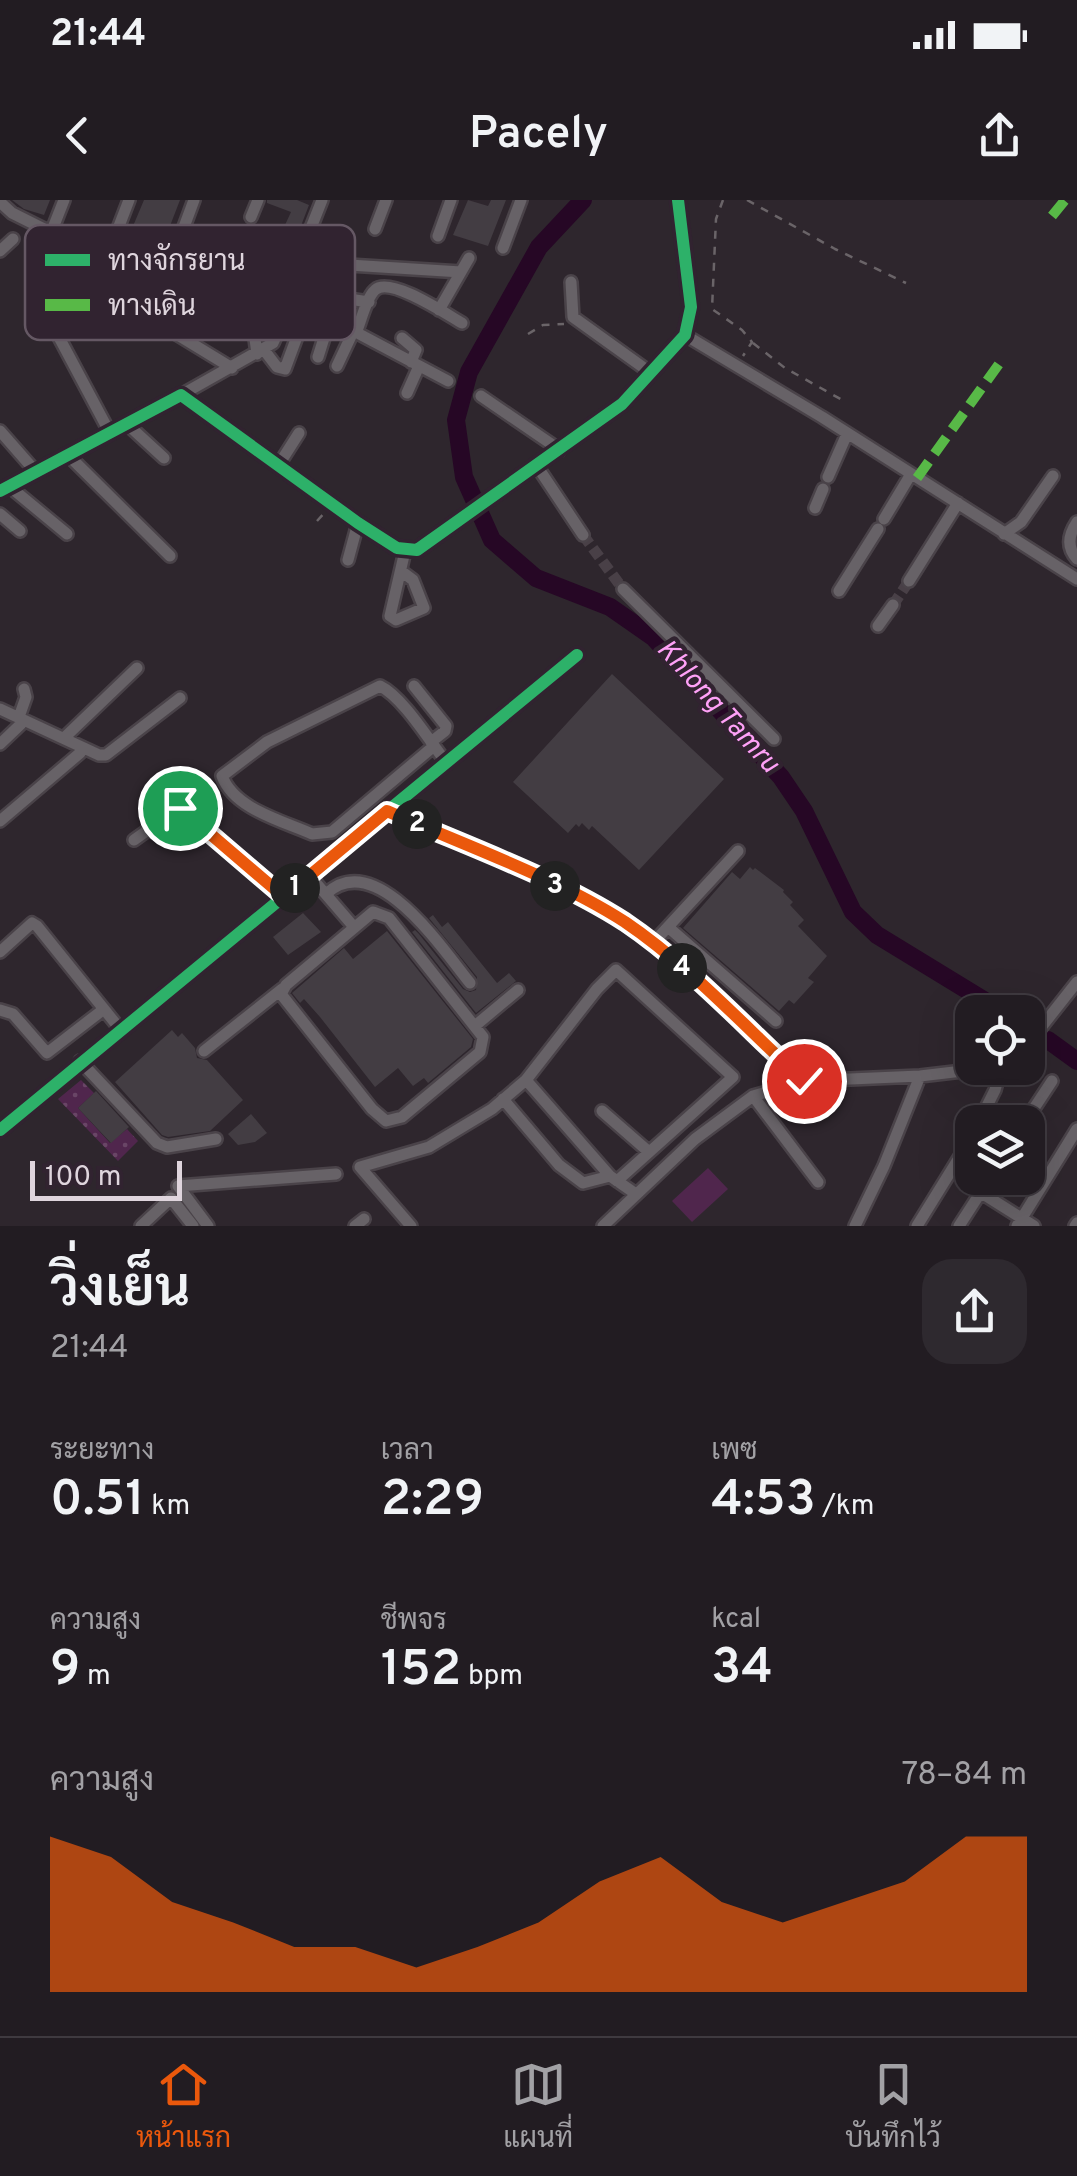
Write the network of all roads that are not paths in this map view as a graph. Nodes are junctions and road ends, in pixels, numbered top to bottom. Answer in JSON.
{"nodes":[{"id":1,"x":64,"y":200,"type":"edge"},
{"id":2,"x":128,"y":200,"type":"edge"},
{"id":3,"x":194,"y":200,"type":"edge"},
{"id":4,"x":258,"y":200,"type":"edge"},
{"id":5,"x":322,"y":200,"type":"edge"},
{"id":6,"x":386,"y":200,"type":"edge"},
{"id":7,"x":451,"y":200,"type":"edge"},
{"id":8,"x":521,"y":200,"type":"edge"},
{"id":9,"x":678,"y":200,"type":"edge"},
{"id":10,"x":0,"y":202,"type":"edge"},
{"id":11,"x":251,"y":216,"type":"dead end"},
{"id":12,"x":35,"y":225,"type":"edge"},
{"id":13,"x":54,"y":225,"type":"edge"},
{"id":14,"x":119,"y":225,"type":"edge"},
{"id":15,"x":185,"y":225,"type":"edge"},
{"id":16,"x":312,"y":225,"type":"edge"},
{"id":17,"x":375,"y":230,"type":"dead end"},
{"id":18,"x":438,"y":236,"type":"dead end"},
{"id":19,"x":13,"y":239,"type":"dead end"},
{"id":20,"x":503,"y":248,"type":"dead end"},
{"id":21,"x":0,"y":250,"type":"edge"},
{"id":22,"x":469,"y":258,"type":"dead end"},
{"id":23,"x":355,"y":265,"type":"edge"},
{"id":24,"x":417,"y":268,"type":"junction"},
{"id":25,"x":461,"y":272,"type":"junction"},
{"id":26,"x":572,"y":282,"type":"dead end"},
{"id":27,"x":406,"y":292,"type":"junction"},
{"id":28,"x":355,"y":300,"type":"edge"},
{"id":29,"x":369,"y":302,"type":"junction"},
{"id":30,"x":439,"y":310,"type":"junction"},
{"id":31,"x":462,"y":323,"type":"dead end"},
{"id":32,"x":355,"y":330,"type":"edge"},
{"id":33,"x":355,"y":333,"type":"edge"},
{"id":34,"x":685,"y":336,"type":"junction"},
{"id":35,"x":402,"y":338,"type":"dead end"},
{"id":36,"x":60,"y":340,"type":"edge"},
{"id":37,"x":186,"y":340,"type":"edge"},
{"id":38,"x":258,"y":340,"type":"edge"},
{"id":39,"x":276,"y":340,"type":"edge"},
{"id":40,"x":296,"y":340,"type":"edge"},
{"id":41,"x":322,"y":340,"type":"edge"},
{"id":42,"x":350,"y":340,"type":"edge"},
{"id":43,"x":260,"y":352,"type":"junction"},
{"id":44,"x":318,"y":357,"type":"dead end"},
{"id":45,"x":415,"y":364,"type":"junction"},
{"id":46,"x":337,"y":366,"type":"dead end"},
{"id":47,"x":232,"y":368,"type":"junction"},
{"id":48,"x":651,"y":372,"type":"junction"},
{"id":49,"x":448,"y":380,"type":"dead end"},
{"id":50,"x":408,"y":393,"type":"dead end"},
{"id":51,"x":180,"y":396,"type":"junction"},
{"id":52,"x":481,"y":396,"type":"dead end"},
{"id":53,"x":128,"y":424,"type":"junction"},
{"id":54,"x":0,"y":431,"type":"edge"},
{"id":55,"x":110,"y":433,"type":"junction"},
{"id":56,"x":300,"y":433,"type":"dead end"},
{"id":57,"x":847,"y":434,"type":"junction"},
{"id":58,"x":560,"y":450,"type":"junction"},
{"id":59,"x":68,"y":455,"type":"junction"},
{"id":60,"x":164,"y":458,"type":"dead end"},
{"id":61,"x":278,"y":466,"type":"junction"},
{"id":62,"x":538,"y":466,"type":"junction"},
{"id":63,"x":36,"y":472,"type":"junction"},
{"id":64,"x":911,"y":474,"type":"junction"},
{"id":65,"x":1053,"y":476,"type":"dead end"},
{"id":66,"x":5,"y":488,"type":"edge"},
{"id":67,"x":958,"y":503,"type":"junction"},
{"id":68,"x":814,"y":508,"type":"dead end"},
{"id":69,"x":0,"y":514,"type":"edge"},
{"id":70,"x":1077,"y":522,"type":"edge"},
{"id":71,"x":358,"y":523,"type":"junction"},
{"id":72,"x":20,"y":531,"type":"dead end"},
{"id":73,"x":67,"y":534,"type":"dead end"},
{"id":74,"x":1004,"y":534,"type":"junction"},
{"id":75,"x":584,"y":536,"type":"tunnel mouth"},
{"id":76,"x":406,"y":551,"type":"junction"},
{"id":77,"x":170,"y":556,"type":"dead end"},
{"id":78,"x":1076,"y":558,"type":"edge"},
{"id":79,"x":348,"y":560,"type":"dead end"},
{"id":80,"x":400,"y":571,"type":"dead end"},
{"id":81,"x":1071,"y":576,"type":"edge"},
{"id":82,"x":909,"y":580,"type":"tunnel mouth"},
{"id":83,"x":623,"y":589,"type":"tunnel mouth"},
{"id":84,"x":839,"y":591,"type":"dead end"},
{"id":85,"x":894,"y":605,"type":"tunnel mouth"},
{"id":86,"x":878,"y":626,"type":"dead end"},
{"id":87,"x":577,"y":655,"type":"dead end"},
{"id":88,"x":136,"y":668,"type":"dead end"},
{"id":89,"x":414,"y":686,"type":"dead end"},
{"id":90,"x":24,"y":689,"type":"dead end"},
{"id":91,"x":180,"y":698,"type":"dead end"},
{"id":92,"x":0,"y":709,"type":"edge"},
{"id":93,"x":20,"y":721,"type":"junction"},
{"id":94,"x":64,"y":738,"type":"junction"},
{"id":95,"x":774,"y":739,"type":"dead end"},
{"id":96,"x":0,"y":744,"type":"edge"},
{"id":97,"x":432,"y":744,"type":"junction"},
{"id":98,"x":80,"y":753,"type":"dead end"},
{"id":99,"x":446,"y":762,"type":"junction"},
{"id":100,"x":387,"y":811,"type":"junction"},
{"id":101,"x":0,"y":821,"type":"edge"},
{"id":102,"x":134,"y":840,"type":"dead end"},
{"id":103,"x":738,"y":851,"type":"dead end"},
{"id":104,"x":310,"y":876,"type":"junction"},
{"id":105,"x":326,"y":894,"type":"junction"},
{"id":106,"x":284,"y":897,"type":"junction"},
{"id":107,"x":354,"y":926,"type":"junction"},
{"id":108,"x":668,"y":927,"type":"junction"},
{"id":109,"x":654,"y":942,"type":"junction"},
{"id":110,"x":0,"y":952,"type":"edge"},
{"id":111,"x":1077,"y":982,"type":"edge"},
{"id":112,"x":470,"y":983,"type":"dead end"},
{"id":113,"x":282,"y":989,"type":"junction"},
{"id":114,"x":518,"y":990,"type":"dead end"},
{"id":115,"x":104,"y":1008,"type":"junction"},
{"id":116,"x":0,"y":1010,"type":"edge"},
{"id":117,"x":776,"y":1020,"type":"dead end"},
{"id":118,"x":1045,"y":1022,"type":"edge"},
{"id":119,"x":476,"y":1025,"type":"junction"},
{"id":120,"x":120,"y":1029,"type":"junction"},
{"id":121,"x":204,"y":1051,"type":"dead end"},
{"id":122,"x":80,"y":1061,"type":"junction"},
{"id":123,"x":955,"y":1072,"type":"edge"},
{"id":124,"x":920,"y":1076,"type":"junction"},
{"id":125,"x":526,"y":1080,"type":"junction"},
{"id":126,"x":804,"y":1081,"type":"junction"},
{"id":127,"x":1052,"y":1082,"type":"dead end"},
{"id":128,"x":753,"y":1096,"type":"junction"},
{"id":129,"x":503,"y":1099,"type":"junction"},
{"id":130,"x":1036,"y":1105,"type":"edge"},
{"id":131,"x":602,"y":1112,"type":"dead end"},
{"id":132,"x":0,"y":1130,"type":"edge"},
{"id":133,"x":1077,"y":1130,"type":"edge"},
{"id":134,"x":216,"y":1138,"type":"dead end"},
{"id":135,"x":649,"y":1152,"type":"junction"},
{"id":136,"x":955,"y":1165,"type":"edge"},
{"id":137,"x":336,"y":1174,"type":"dead end"},
{"id":138,"x":613,"y":1178,"type":"junction"},
{"id":139,"x":818,"y":1182,"type":"dead end"},
{"id":140,"x":636,"y":1194,"type":"junction"},
{"id":141,"x":978,"y":1195,"type":"edge"},
{"id":142,"x":984,"y":1195,"type":"edge"},
{"id":143,"x":1020,"y":1222,"type":"edge"},
{"id":144,"x":185,"y":1223,"type":"edge"},
{"id":145,"x":141,"y":1226,"type":"edge"},
{"id":146,"x":208,"y":1226,"type":"edge"},
{"id":147,"x":411,"y":1226,"type":"edge"},
{"id":148,"x":603,"y":1226,"type":"edge"},
{"id":149,"x":855,"y":1226,"type":"edge"},
{"id":150,"x":917,"y":1226,"type":"edge"},
{"id":151,"x":959,"y":1226,"type":"edge"},
{"id":152,"x":1034,"y":1226,"type":"edge"}],
"edges":[{"from":1,"to":13,"type":"street"},
{"from":2,"to":14,"type":"street"},
{"from":3,"to":15,"type":"street"},
{"from":4,"to":11,"type":"street"},
{"from":5,"to":16,"type":"street"},
{"from":6,"to":17,"type":"street"},
{"from":7,"to":18,"type":"street"},
{"from":8,"to":20,"type":"street"},
{"from":9,"to":34,"type":"street"},
{"from":10,"to":12,"type":"street"},
{"from":19,"to":21,"type":"street"},
{"from":22,"to":25,"type":"street"},
{"from":23,"to":24,"type":"street"},
{"from":24,"to":25,"type":"street"},
{"from":24,"to":27,"type":"street"},
{"from":25,"to":30,"type":"street"},
{"from":26,"to":48,"type":"street"},
{"from":27,"to":29,"type":"street"},
{"from":27,"to":30,"type":"street"},
{"from":28,"to":29,"type":"street"},
{"from":29,"to":32,"type":"street"},
{"from":30,"to":31,"type":"street"},
{"from":33,"to":45,"type":"street"},
{"from":34,"to":48,"type":"street"},
{"from":34,"to":57,"type":"street"},
{"from":35,"to":45,"type":"street"},
{"from":36,"to":55,"type":"street"},
{"from":37,"to":47,"type":"street"},
{"from":38,"to":43,"type":"street"},
{"from":39,"to":43,"type":"street"},
{"from":40,"to":43,"type":"street"},
{"from":41,"to":44,"type":"street"},
{"from":42,"to":46,"type":"street"},
{"from":43,"to":47,"type":"street"},
{"from":45,"to":49,"type":"street"},
{"from":45,"to":50,"type":"street"},
{"from":47,"to":51,"type":"street"},
{"from":48,"to":58,"type":"street"},
{"from":51,"to":53,"type":"street"},
{"from":51,"to":61,"type":"street"},
{"from":52,"to":58,"type":"street"},
{"from":53,"to":55,"type":"street"},
{"from":53,"to":60,"type":"street"},
{"from":54,"to":63,"type":"street"},
{"from":55,"to":59,"type":"street"},
{"from":56,"to":61,"type":"street"},
{"from":57,"to":64,"type":"street"},
{"from":57,"to":68,"type":"street"},
{"from":58,"to":62,"type":"street"},
{"from":59,"to":63,"type":"street"},
{"from":59,"to":77,"type":"street"},
{"from":61,"to":71,"type":"street"},
{"from":62,"to":75,"type":"street"},
{"from":62,"to":76,"type":"street"},
{"from":63,"to":66,"type":"street"},
{"from":64,"to":67,"type":"street"},
{"from":64,"to":84,"type":"street"},
{"from":65,"to":74,"type":"street"},
{"from":66,"to":73,"type":"street"},
{"from":67,"to":74,"type":"street"},
{"from":67,"to":82,"type":"street"},
{"from":69,"to":72,"type":"street"},
{"from":70,"to":78,"type":"street"},
{"from":71,"to":76,"type":"street"},
{"from":71,"to":79,"type":"street"},
{"from":74,"to":81,"type":"street"},
{"from":76,"to":80,"type":"street"},
{"from":78,"to":81,"type":"street"},
{"from":83,"to":95,"type":"street"},
{"from":85,"to":86,"type":"street"},
{"from":87,"to":99,"type":"street"},
{"from":88,"to":94,"type":"street"},
{"from":89,"to":97,"type":"street"},
{"from":90,"to":93,"type":"street"},
{"from":91,"to":94,"type":"street"},
{"from":92,"to":93,"type":"street"},
{"from":93,"to":94,"type":"street"},
{"from":93,"to":96,"type":"street"},
{"from":97,"to":97,"type":"street"},
{"from":97,"to":99,"type":"street"},
{"from":98,"to":101,"type":"street"},
{"from":99,"to":100,"type":"street"},
{"from":100,"to":104,"type":"street"},
{"from":100,"to":109,"type":"street"},
{"from":102,"to":106,"type":"street"},
{"from":103,"to":108,"type":"street"},
{"from":104,"to":105,"type":"street"},
{"from":104,"to":106,"type":"street"},
{"from":105,"to":107,"type":"street"},
{"from":105,"to":112,"type":"street"},
{"from":106,"to":120,"type":"street"},
{"from":107,"to":113,"type":"street"},
{"from":107,"to":119,"type":"street"},
{"from":108,"to":109,"type":"street"},
{"from":108,"to":117,"type":"street"},
{"from":109,"to":126,"type":"street"},
{"from":110,"to":115,"type":"street"},
{"from":111,"to":118,"type":"street"},
{"from":113,"to":119,"type":"street"},
{"from":113,"to":121,"type":"street"},
{"from":114,"to":119,"type":"street"},
{"from":115,"to":116,"type":"street"},
{"from":115,"to":120,"type":"street"},
{"from":120,"to":122,"type":"street"},
{"from":122,"to":132,"type":"street"},
{"from":122,"to":134,"type":"street"},
{"from":123,"to":124,"type":"street"},
{"from":124,"to":126,"type":"street"},
{"from":124,"to":149,"type":"street"},
{"from":125,"to":129,"type":"street"},
{"from":125,"to":135,"type":"street"},
{"from":125,"to":138,"type":"street"},
{"from":126,"to":128,"type":"street"},
{"from":127,"to":130,"type":"street"},
{"from":128,"to":139,"type":"street"},
{"from":128,"to":140,"type":"street"},
{"from":129,"to":138,"type":"street"},
{"from":129,"to":147,"type":"street"},
{"from":131,"to":135,"type":"street"},
{"from":133,"to":143,"type":"street"},
{"from":135,"to":138,"type":"street"},
{"from":136,"to":150,"type":"street"},
{"from":137,"to":146,"type":"street"},
{"from":138,"to":140,"type":"street"},
{"from":140,"to":148,"type":"street"},
{"from":141,"to":151,"type":"street"},
{"from":142,"to":143,"type":"street"},
{"from":143,"to":152,"type":"street"},
{"from":144,"to":145,"type":"street"}]}
